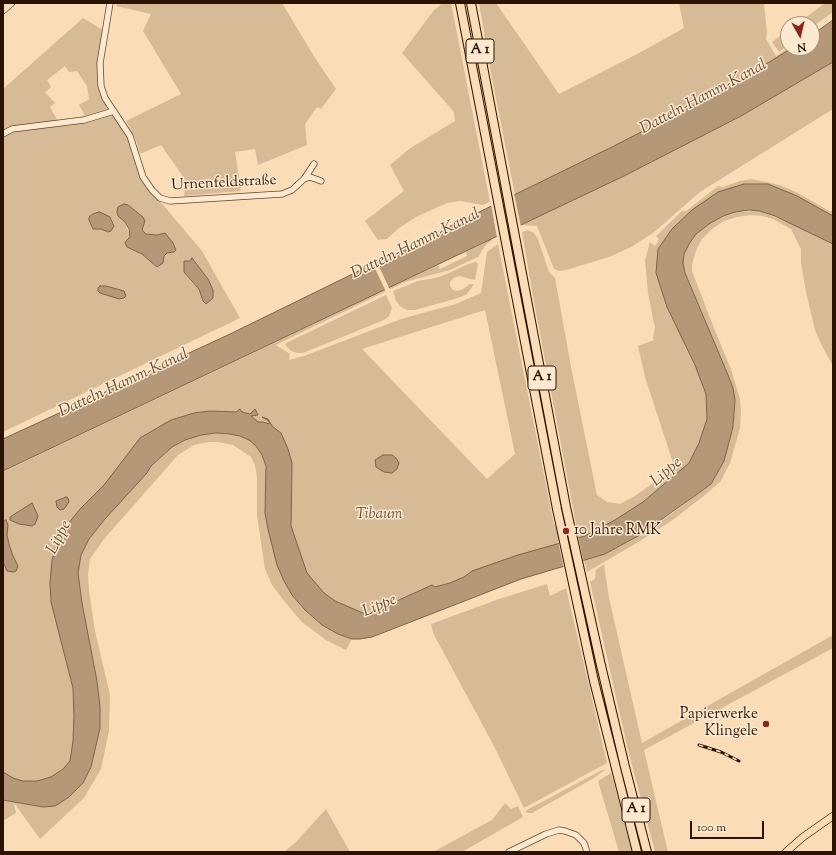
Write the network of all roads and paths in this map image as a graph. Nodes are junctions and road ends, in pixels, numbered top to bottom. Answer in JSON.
{"nodes":[{"id":1,"x":11,"y":3,"type":"edge"},
{"id":2,"x":110,"y":3,"type":"edge"},
{"id":3,"x":460,"y":3,"type":"edge"},
{"id":4,"x":471,"y":3,"type":"edge"},
{"id":5,"x":3,"y":10,"type":"edge"},
{"id":6,"x":114,"y":111,"type":"junction"},
{"id":7,"x":3,"y":134,"type":"edge"},
{"id":8,"x":314,"y":164,"type":"dead end"},
{"id":9,"x":304,"y":179,"type":"junction"},
{"id":10,"x":321,"y":181,"type":"dead end"},
{"id":11,"x":833,"y":816,"type":"edge"},
{"id":12,"x":509,"y":852,"type":"edge"},
{"id":13,"x":587,"y":852,"type":"edge"},
{"id":14,"x":637,"y":852,"type":"edge"},
{"id":15,"x":647,"y":852,"type":"edge"},
{"id":16,"x":786,"y":852,"type":"edge"}],
"edges":[{"from":1,"to":5,"type":"main road"},
{"from":2,"to":6,"type":"street","name":"Urnenfeldstraße"},
{"from":3,"to":14,"type":"highway","number":"A 1"},
{"from":4,"to":15,"type":"highway","number":"A 1"},
{"from":6,"to":7,"type":"street"},
{"from":6,"to":9,"type":"street","name":"Urnenfeldstraße"},
{"from":8,"to":9,"type":"street","name":"Urnenfeldstraße"},
{"from":9,"to":10,"type":"street"},
{"from":11,"to":16,"type":"main road"},
{"from":12,"to":13,"type":"street"}]}
